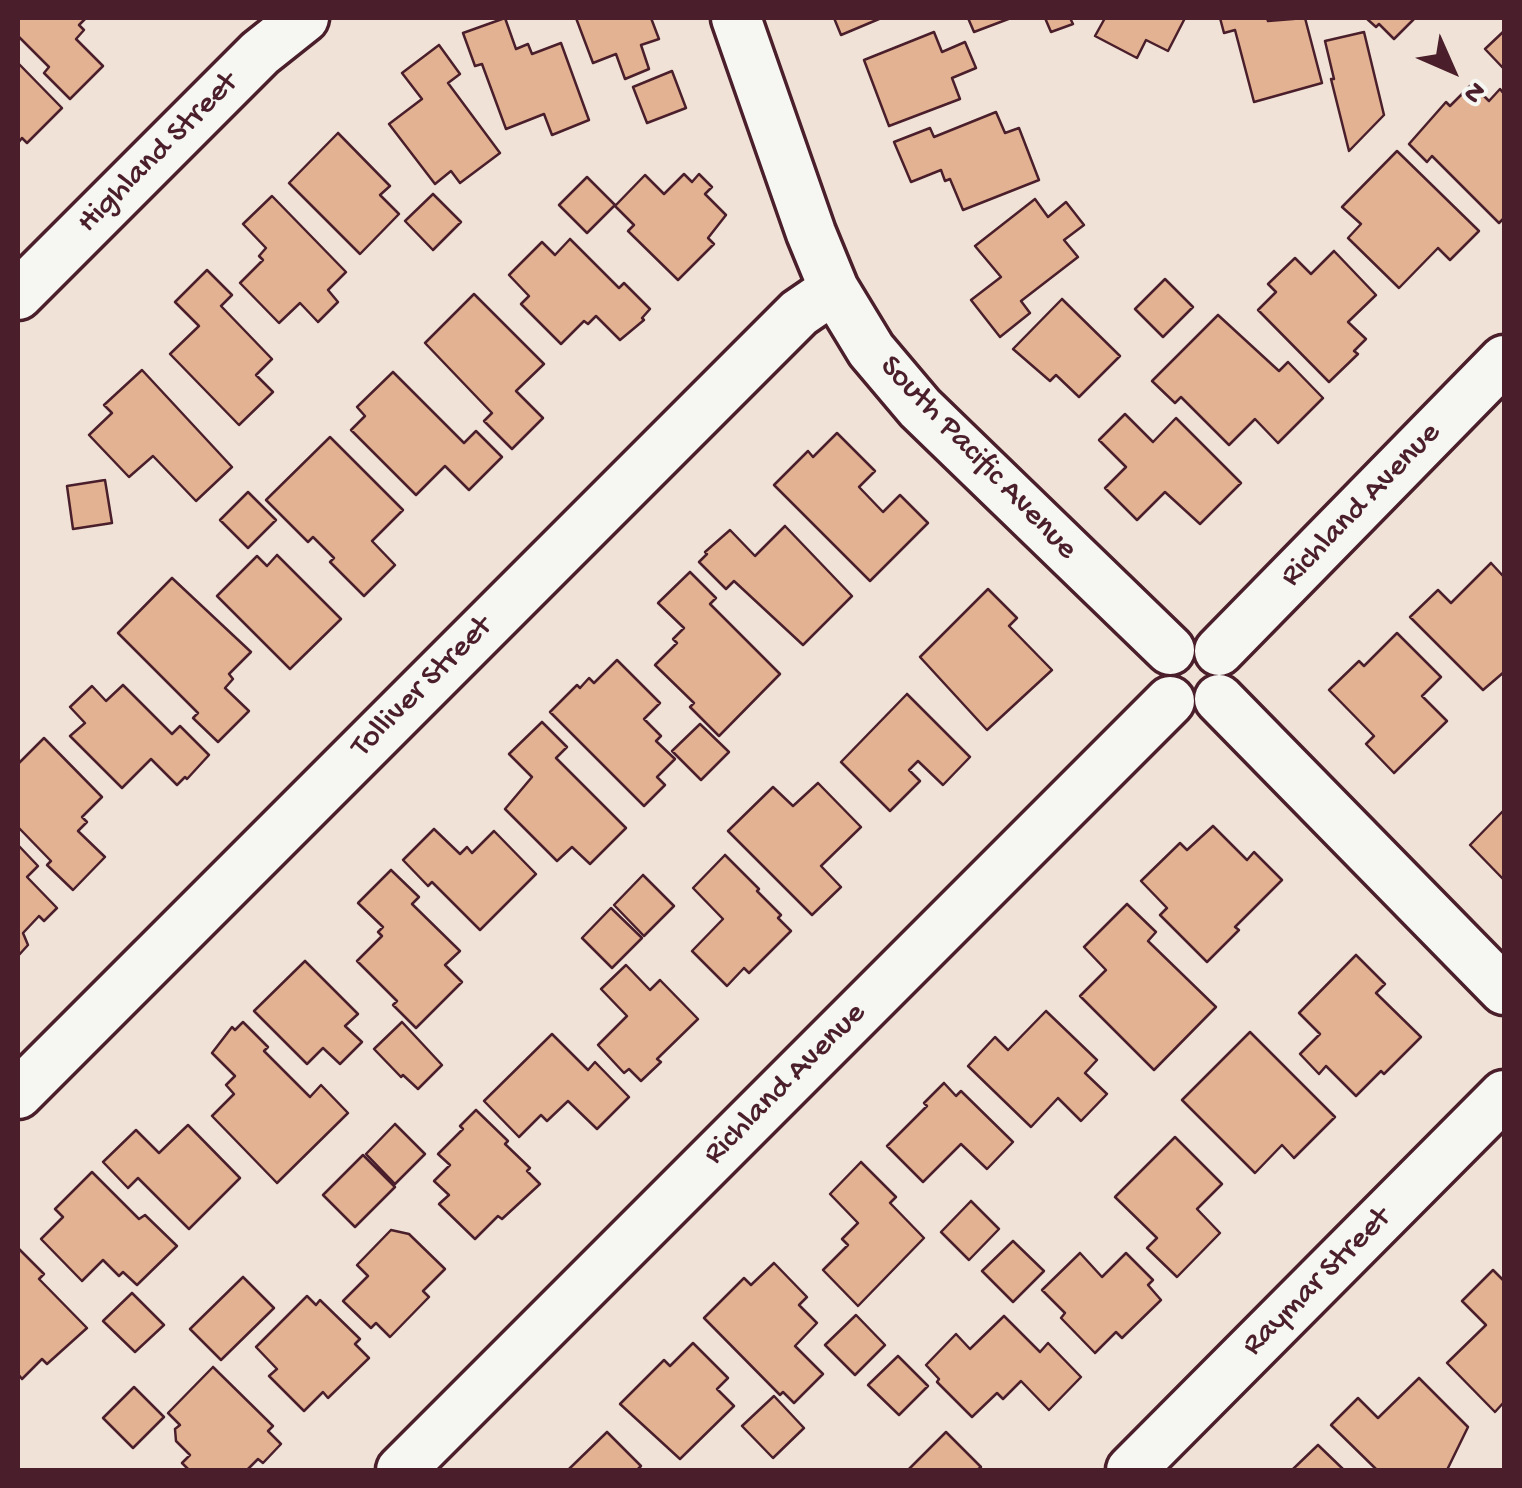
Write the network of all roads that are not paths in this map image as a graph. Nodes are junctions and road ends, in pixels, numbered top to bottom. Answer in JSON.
{"nodes":[{"id":1,"x":304,"y":18,"type":"edge"},
{"id":2,"x":736,"y":18,"type":"edge"},
{"id":3,"x":834,"y":289,"type":"junction"},
{"id":4,"x":18,"y":295,"type":"edge"},
{"id":5,"x":1504,"y":360,"type":"edge"},
{"id":6,"x":1170,"y":650,"type":"junction"},
{"id":7,"x":1219,"y":651,"type":"junction"},
{"id":8,"x":1170,"y":700,"type":"junction"},
{"id":9,"x":1219,"y":700,"type":"junction"},
{"id":10,"x":1504,"y":990,"type":"edge"},
{"id":11,"x":21,"y":1083,"type":"edge"},
{"id":12,"x":1504,"y":1095,"type":"edge"},
{"id":13,"x":402,"y":1470,"type":"edge"},
{"id":14,"x":1132,"y":1470,"type":"edge"}],
"edges":[{"from":1,"to":4,"type":"street","name":"Highland Street"},
{"from":2,"to":3,"type":"street","name":"South Pacific Avenue"},
{"from":3,"to":6,"type":"street","name":"South Pacific Avenue"},
{"from":3,"to":11,"type":"street","name":"Tolliver Street"},
{"from":5,"to":7,"type":"street","name":"Richland Avenue"},
{"from":6,"to":7,"type":"street"},
{"from":6,"to":8,"type":"street"},
{"from":7,"to":9,"type":"street"},
{"from":8,"to":9,"type":"street"},
{"from":8,"to":13,"type":"street","name":"Richland Avenue"},
{"from":9,"to":10,"type":"street"},
{"from":12,"to":14,"type":"street","name":"Raymar Street"}]}
